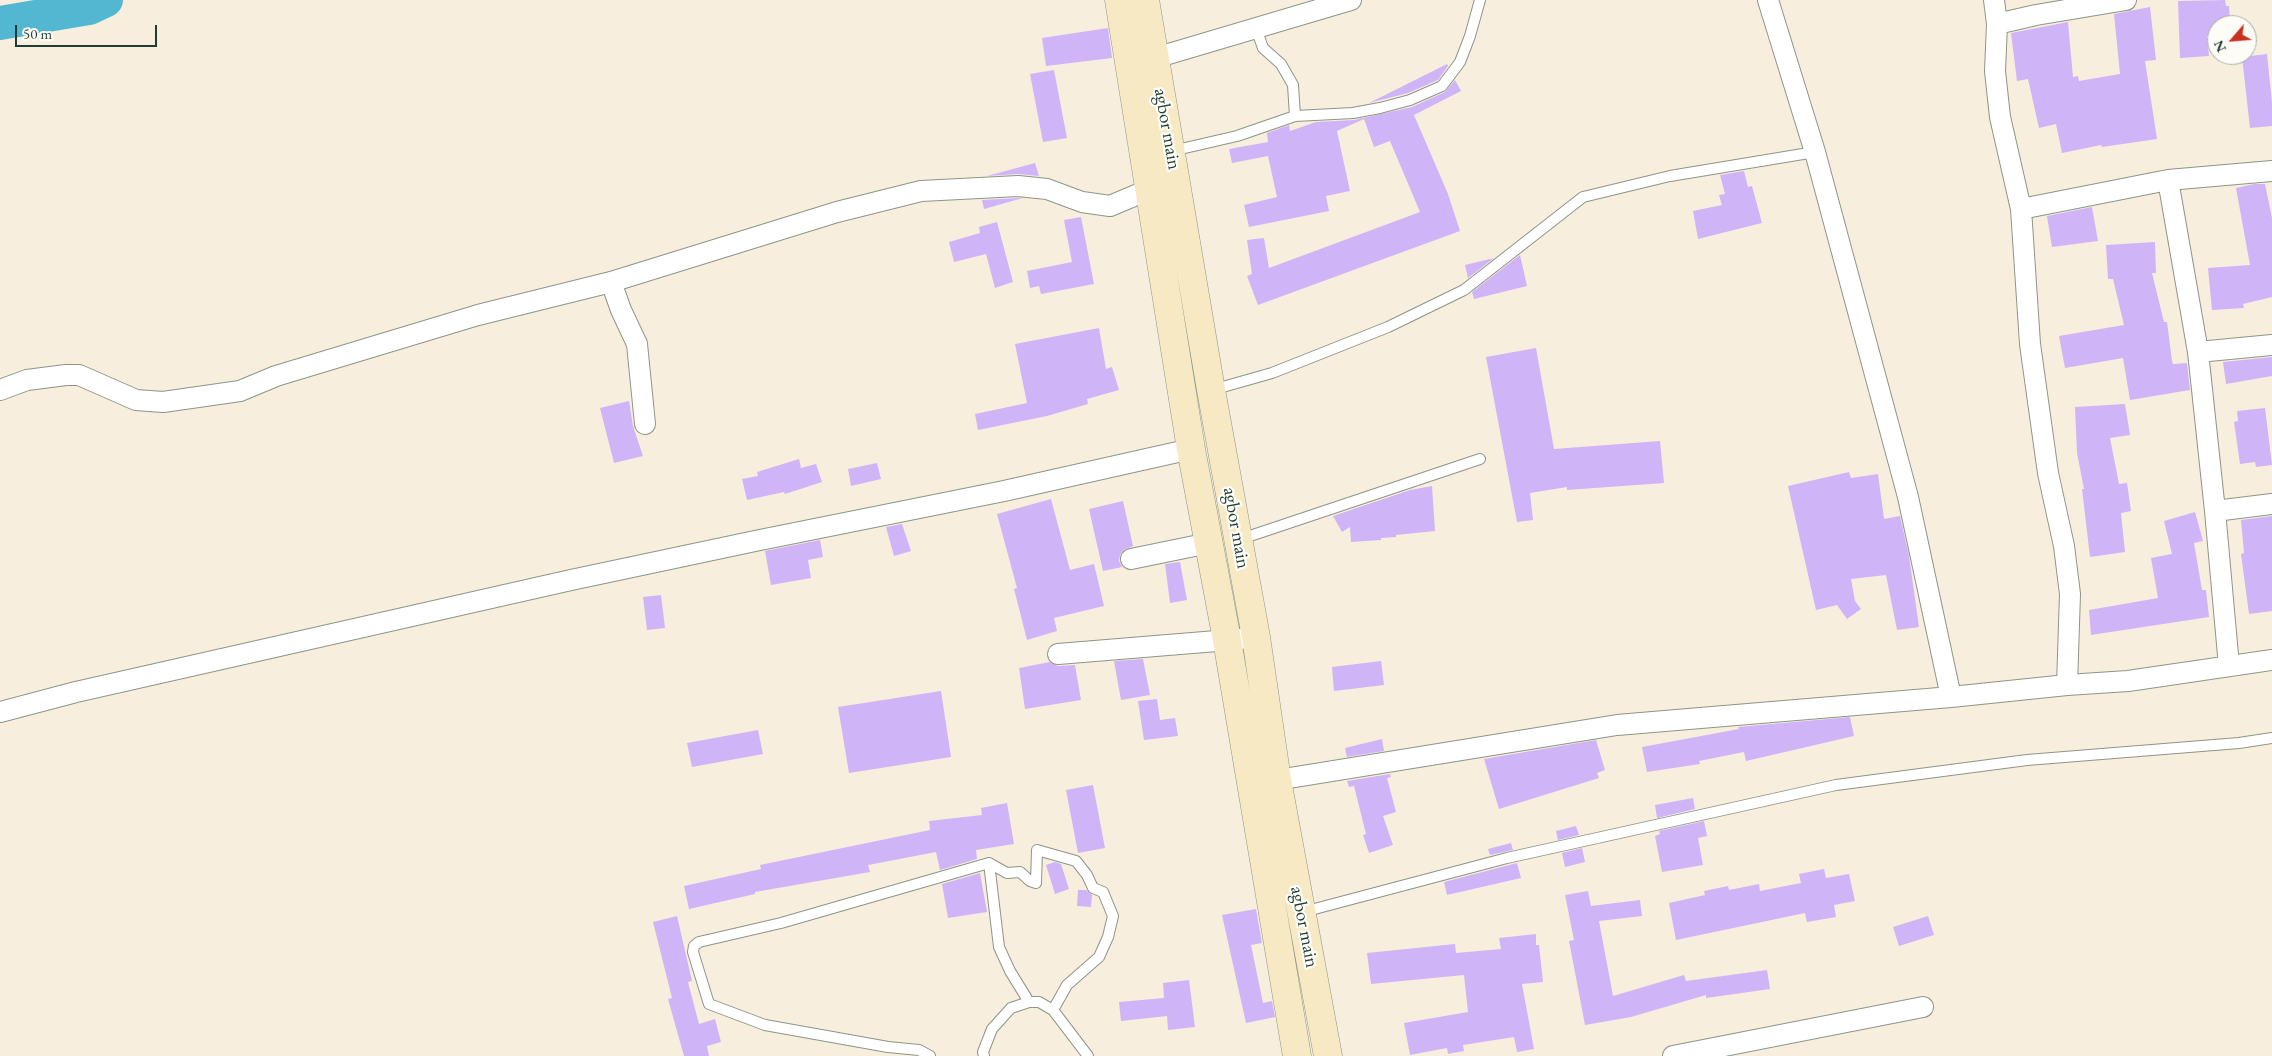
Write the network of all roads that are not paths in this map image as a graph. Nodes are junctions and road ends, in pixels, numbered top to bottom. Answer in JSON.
{"nodes":[{"id":1,"x":1119,"y":0,"type":"edge"},
{"id":2,"x":1144,"y":0,"type":"edge"},
{"id":3,"x":1351,"y":0,"type":"edge"},
{"id":4,"x":1480,"y":0,"type":"edge"},
{"id":5,"x":1768,"y":0,"type":"edge"},
{"id":6,"x":1994,"y":0,"type":"edge"},
{"id":7,"x":2126,"y":0,"type":"edge"},
{"id":8,"x":1997,"y":24,"type":"junction"},
{"id":9,"x":1256,"y":28,"type":"junction"},
{"id":10,"x":1155,"y":58,"type":"junction"},
{"id":11,"x":1295,"y":116,"type":"junction"},
{"id":12,"x":1171,"y":151,"type":"junction"},
{"id":13,"x":1815,"y":152,"type":"junction"},
{"id":14,"x":2272,"y":171,"type":"edge"},
{"id":15,"x":2168,"y":180,"type":"junction"},
{"id":16,"x":1148,"y":190,"type":"junction"},
{"id":17,"x":2021,"y":209,"type":"junction"},
{"id":18,"x":611,"y":282,"type":"junction"},
{"id":19,"x":2272,"y":345,"type":"edge"},
{"id":20,"x":2198,"y":352,"type":"junction"},
{"id":21,"x":0,"y":390,"type":"edge"},
{"id":22,"x":1211,"y":390,"type":"junction"},
{"id":23,"x":646,"y":424,"type":"dead end"},
{"id":24,"x":1191,"y":449,"type":"junction"},
{"id":25,"x":1480,"y":459,"type":"dead end"},
{"id":26,"x":2272,"y":504,"type":"edge"},
{"id":27,"x":2215,"y":510,"type":"junction"},
{"id":28,"x":1238,"y":540,"type":"junction"},
{"id":29,"x":1209,"y":543,"type":"junction"},
{"id":30,"x":1132,"y":559,"type":"dead end"},
{"id":31,"x":1256,"y":638,"type":"junction"},
{"id":32,"x":1227,"y":640,"type":"junction"},
{"id":33,"x":1058,"y":654,"type":"dead end"},
{"id":34,"x":2272,"y":660,"type":"edge"},
{"id":35,"x":2229,"y":666,"type":"junction"},
{"id":36,"x":2067,"y":684,"type":"junction"},
{"id":37,"x":1951,"y":698,"type":"junction"},
{"id":38,"x":0,"y":712,"type":"edge"},
{"id":39,"x":2272,"y":738,"type":"edge"},
{"id":40,"x":1278,"y":780,"type":"junction"},
{"id":41,"x":989,"y":863,"type":"junction"},
{"id":42,"x":1302,"y":912,"type":"junction"},
{"id":43,"x":1029,"y":1002,"type":"junction"},
{"id":44,"x":1922,"y":1007,"type":"dead end"},
{"id":45,"x":1054,"y":1010,"type":"junction"},
{"id":46,"x":930,"y":1056,"type":"edge"},
{"id":47,"x":984,"y":1056,"type":"edge"},
{"id":48,"x":1088,"y":1056,"type":"edge"},
{"id":49,"x":1297,"y":1056,"type":"edge"},
{"id":50,"x":1328,"y":1056,"type":"edge"},
{"id":51,"x":1673,"y":1056,"type":"edge"}],
"edges":[{"from":1,"to":16,"type":"main road","name":"agbor main"},
{"from":2,"to":10,"type":"main road","name":"agbor main"},
{"from":3,"to":9,"type":"street"},
{"from":4,"to":11,"type":"lane"},
{"from":5,"to":13,"type":"street"},
{"from":6,"to":8,"type":"street"},
{"from":7,"to":8,"type":"street"},
{"from":8,"to":17,"type":"street"},
{"from":9,"to":10,"type":"street"},
{"from":9,"to":11,"type":"lane"},
{"from":10,"to":12,"type":"main road","name":"agbor main"},
{"from":11,"to":12,"type":"lane"},
{"from":12,"to":22,"type":"main road","name":"agbor main"},
{"from":13,"to":22,"type":"lane"},
{"from":13,"to":37,"type":"street"},
{"from":14,"to":15,"type":"street"},
{"from":15,"to":17,"type":"street"},
{"from":15,"to":20,"type":"street"},
{"from":16,"to":18,"type":"street"},
{"from":16,"to":24,"type":"main road","name":"agbor main"},
{"from":17,"to":36,"type":"street"},
{"from":18,"to":21,"type":"street"},
{"from":18,"to":23,"type":"street"},
{"from":19,"to":20,"type":"street"},
{"from":20,"to":27,"type":"street"},
{"from":22,"to":28,"type":"main road","name":"agbor main"},
{"from":24,"to":29,"type":"main road","name":"agbor main"},
{"from":24,"to":38,"type":"street"},
{"from":25,"to":28,"type":"lane"},
{"from":26,"to":27,"type":"street"},
{"from":27,"to":35,"type":"street"},
{"from":28,"to":31,"type":"main road","name":"agbor main"},
{"from":29,"to":30,"type":"street"},
{"from":29,"to":32,"type":"main road","name":"agbor main"},
{"from":31,"to":32,"type":"street"},
{"from":31,"to":40,"type":"main road","name":"agbor main"},
{"from":32,"to":33,"type":"street"},
{"from":32,"to":49,"type":"main road","name":"agbor main"},
{"from":34,"to":35,"type":"street"},
{"from":35,"to":36,"type":"street"},
{"from":36,"to":37,"type":"street"},
{"from":37,"to":40,"type":"street"},
{"from":39,"to":42,"type":"lane"},
{"from":40,"to":42,"type":"main road","name":"agbor main"},
{"from":41,"to":43,"type":"lane"},
{"from":41,"to":45,"type":"lane"},
{"from":41,"to":46,"type":"lane"},
{"from":42,"to":50,"type":"main road","name":"agbor main"},
{"from":43,"to":45,"type":"lane"},
{"from":43,"to":47,"type":"lane"},
{"from":44,"to":51,"type":"street"},
{"from":45,"to":48,"type":"lane"}]}
